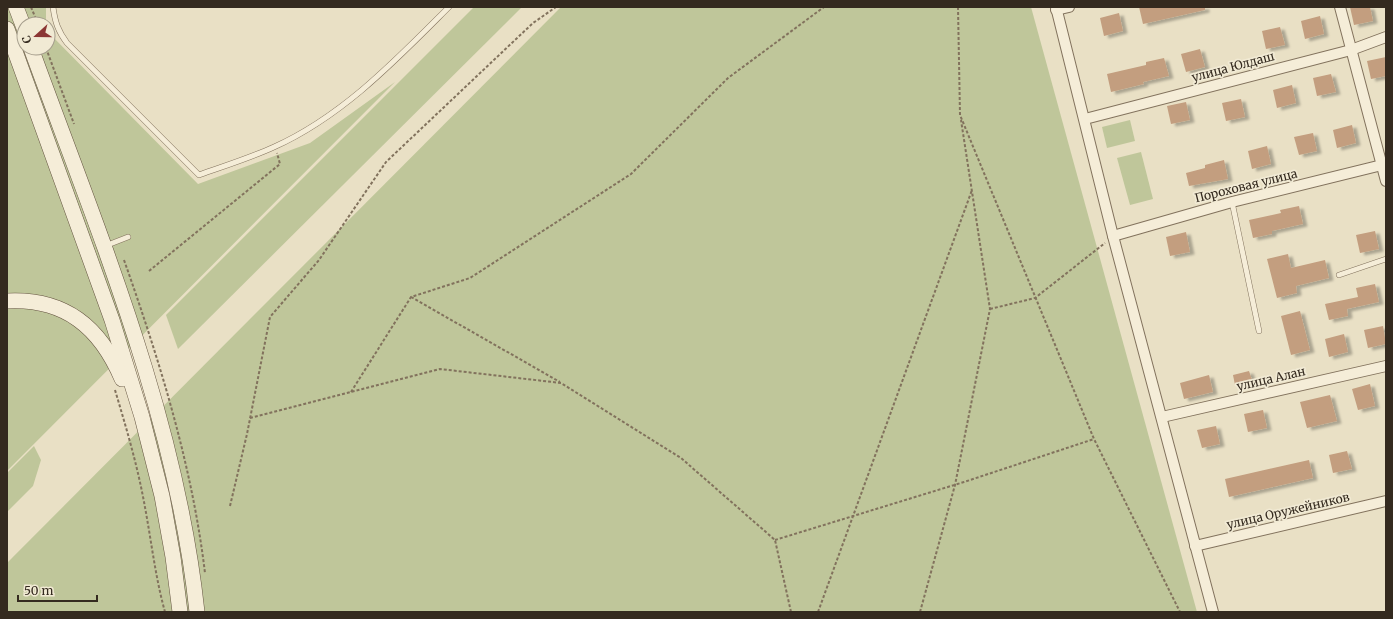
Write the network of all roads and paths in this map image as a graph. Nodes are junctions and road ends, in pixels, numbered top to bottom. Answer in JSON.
{"nodes":[{"id":1,"x":53,"y":7,"type":"edge"},
{"id":2,"x":449,"y":7,"type":"edge"},
{"id":3,"x":556,"y":7,"type":"edge"},
{"id":4,"x":824,"y":7,"type":"edge"},
{"id":5,"x":958,"y":7,"type":"edge"},
{"id":6,"x":1070,"y":7,"type":"edge"},
{"id":7,"x":1340,"y":7,"type":"edge"},
{"id":8,"x":1056,"y":9,"type":"edge"},
{"id":9,"x":7,"y":29,"type":"edge"},
{"id":10,"x":1386,"y":37,"type":"edge"},
{"id":11,"x":1351,"y":50,"type":"junction"},
{"id":12,"x":34,"y":56,"type":"edge"},
{"id":13,"x":960,"y":115,"type":"junction"},
{"id":14,"x":1085,"y":119,"type":"junction"},
{"id":15,"x":274,"y":147,"type":"junction"},
{"id":16,"x":1384,"y":165,"type":"edge"},
{"id":17,"x":1386,"y":181,"type":"edge"},
{"id":18,"x":972,"y":190,"type":"junction"},
{"id":19,"x":1232,"y":202,"type":"junction"},
{"id":20,"x":1113,"y":236,"type":"junction"},
{"id":21,"x":128,"y":237,"type":"dead end"},
{"id":22,"x":103,"y":247,"type":"junction"},
{"id":23,"x":1386,"y":259,"type":"edge"},
{"id":24,"x":149,"y":271,"type":"dead end"},
{"id":25,"x":1339,"y":275,"type":"dead end"},
{"id":26,"x":411,"y":297,"type":"junction"},
{"id":27,"x":1036,"y":298,"type":"junction"},
{"id":28,"x":7,"y":301,"type":"edge"},
{"id":29,"x":990,"y":309,"type":"junction"},
{"id":30,"x":1258,"y":332,"type":"dead end"},
{"id":31,"x":1386,"y":366,"type":"edge"},
{"id":32,"x":561,"y":383,"type":"junction"},
{"id":33,"x":114,"y":384,"type":"dead end"},
{"id":34,"x":351,"y":392,"type":"junction"},
{"id":35,"x":1162,"y":417,"type":"junction"},
{"id":36,"x":250,"y":418,"type":"junction"},
{"id":37,"x":1094,"y":439,"type":"junction"},
{"id":38,"x":955,"y":485,"type":"junction"},
{"id":39,"x":162,"y":496,"type":"junction"},
{"id":40,"x":1386,"y":501,"type":"edge"},
{"id":41,"x":230,"y":506,"type":"dead end"},
{"id":42,"x":853,"y":516,"type":"junction"},
{"id":43,"x":775,"y":540,"type":"junction"},
{"id":44,"x":1195,"y":546,"type":"junction"},
{"id":45,"x":165,"y":612,"type":"edge"},
{"id":46,"x":180,"y":612,"type":"edge"},
{"id":47,"x":197,"y":612,"type":"edge"},
{"id":48,"x":791,"y":612,"type":"edge"},
{"id":49,"x":818,"y":612,"type":"edge"},
{"id":50,"x":920,"y":612,"type":"edge"},
{"id":51,"x":1180,"y":612,"type":"edge"},
{"id":52,"x":1213,"y":612,"type":"edge"}],
"edges":[{"from":1,"to":15,"type":"lane"},
{"from":2,"to":15,"type":"lane"},
{"from":3,"to":36,"type":"path"},
{"from":4,"to":26,"type":"path"},
{"from":5,"to":13,"type":"path"},
{"from":6,"to":8,"type":"street"},
{"from":7,"to":11,"type":"street"},
{"from":8,"to":14,"type":"street"},
{"from":9,"to":39,"type":"street"},
{"from":10,"to":11,"type":"street","name":"улица Юлдаш"},
{"from":11,"to":14,"type":"street","name":"улица Юлдаш"},
{"from":11,"to":16,"type":"street"},
{"from":12,"to":22,"type":"street"},
{"from":13,"to":18,"type":"path"},
{"from":13,"to":27,"type":"path"},
{"from":14,"to":20,"type":"street"},
{"from":15,"to":24,"type":"path"},
{"from":16,"to":17,"type":"street"},
{"from":16,"to":19,"type":"street","name":"Пороховая улица"},
{"from":18,"to":29,"type":"path"},
{"from":18,"to":42,"type":"path"},
{"from":19,"to":20,"type":"street","name":"Пороховая улица"},
{"from":19,"to":30,"type":"lane"},
{"from":20,"to":27,"type":"path"},
{"from":20,"to":35,"type":"street"},
{"from":21,"to":22,"type":"lane"},
{"from":22,"to":47,"type":"street"},
{"from":23,"to":25,"type":"lane"},
{"from":26,"to":32,"type":"path"},
{"from":26,"to":34,"type":"path"},
{"from":27,"to":29,"type":"path"},
{"from":27,"to":37,"type":"path"},
{"from":28,"to":39,"type":"street"},
{"from":29,"to":38,"type":"path"},
{"from":31,"to":35,"type":"street","name":"улица Алан"},
{"from":32,"to":34,"type":"path"},
{"from":32,"to":43,"type":"path"},
{"from":33,"to":45,"type":"path"},
{"from":34,"to":36,"type":"path"},
{"from":35,"to":44,"type":"street"},
{"from":36,"to":41,"type":"path"},
{"from":37,"to":38,"type":"path"},
{"from":37,"to":51,"type":"path"},
{"from":38,"to":42,"type":"path"},
{"from":38,"to":50,"type":"path"},
{"from":39,"to":46,"type":"street"},
{"from":40,"to":44,"type":"street","name":"улица Оружейников"},
{"from":42,"to":43,"type":"path"},
{"from":42,"to":49,"type":"path"},
{"from":43,"to":48,"type":"path"},
{"from":44,"to":52,"type":"street"}]}
